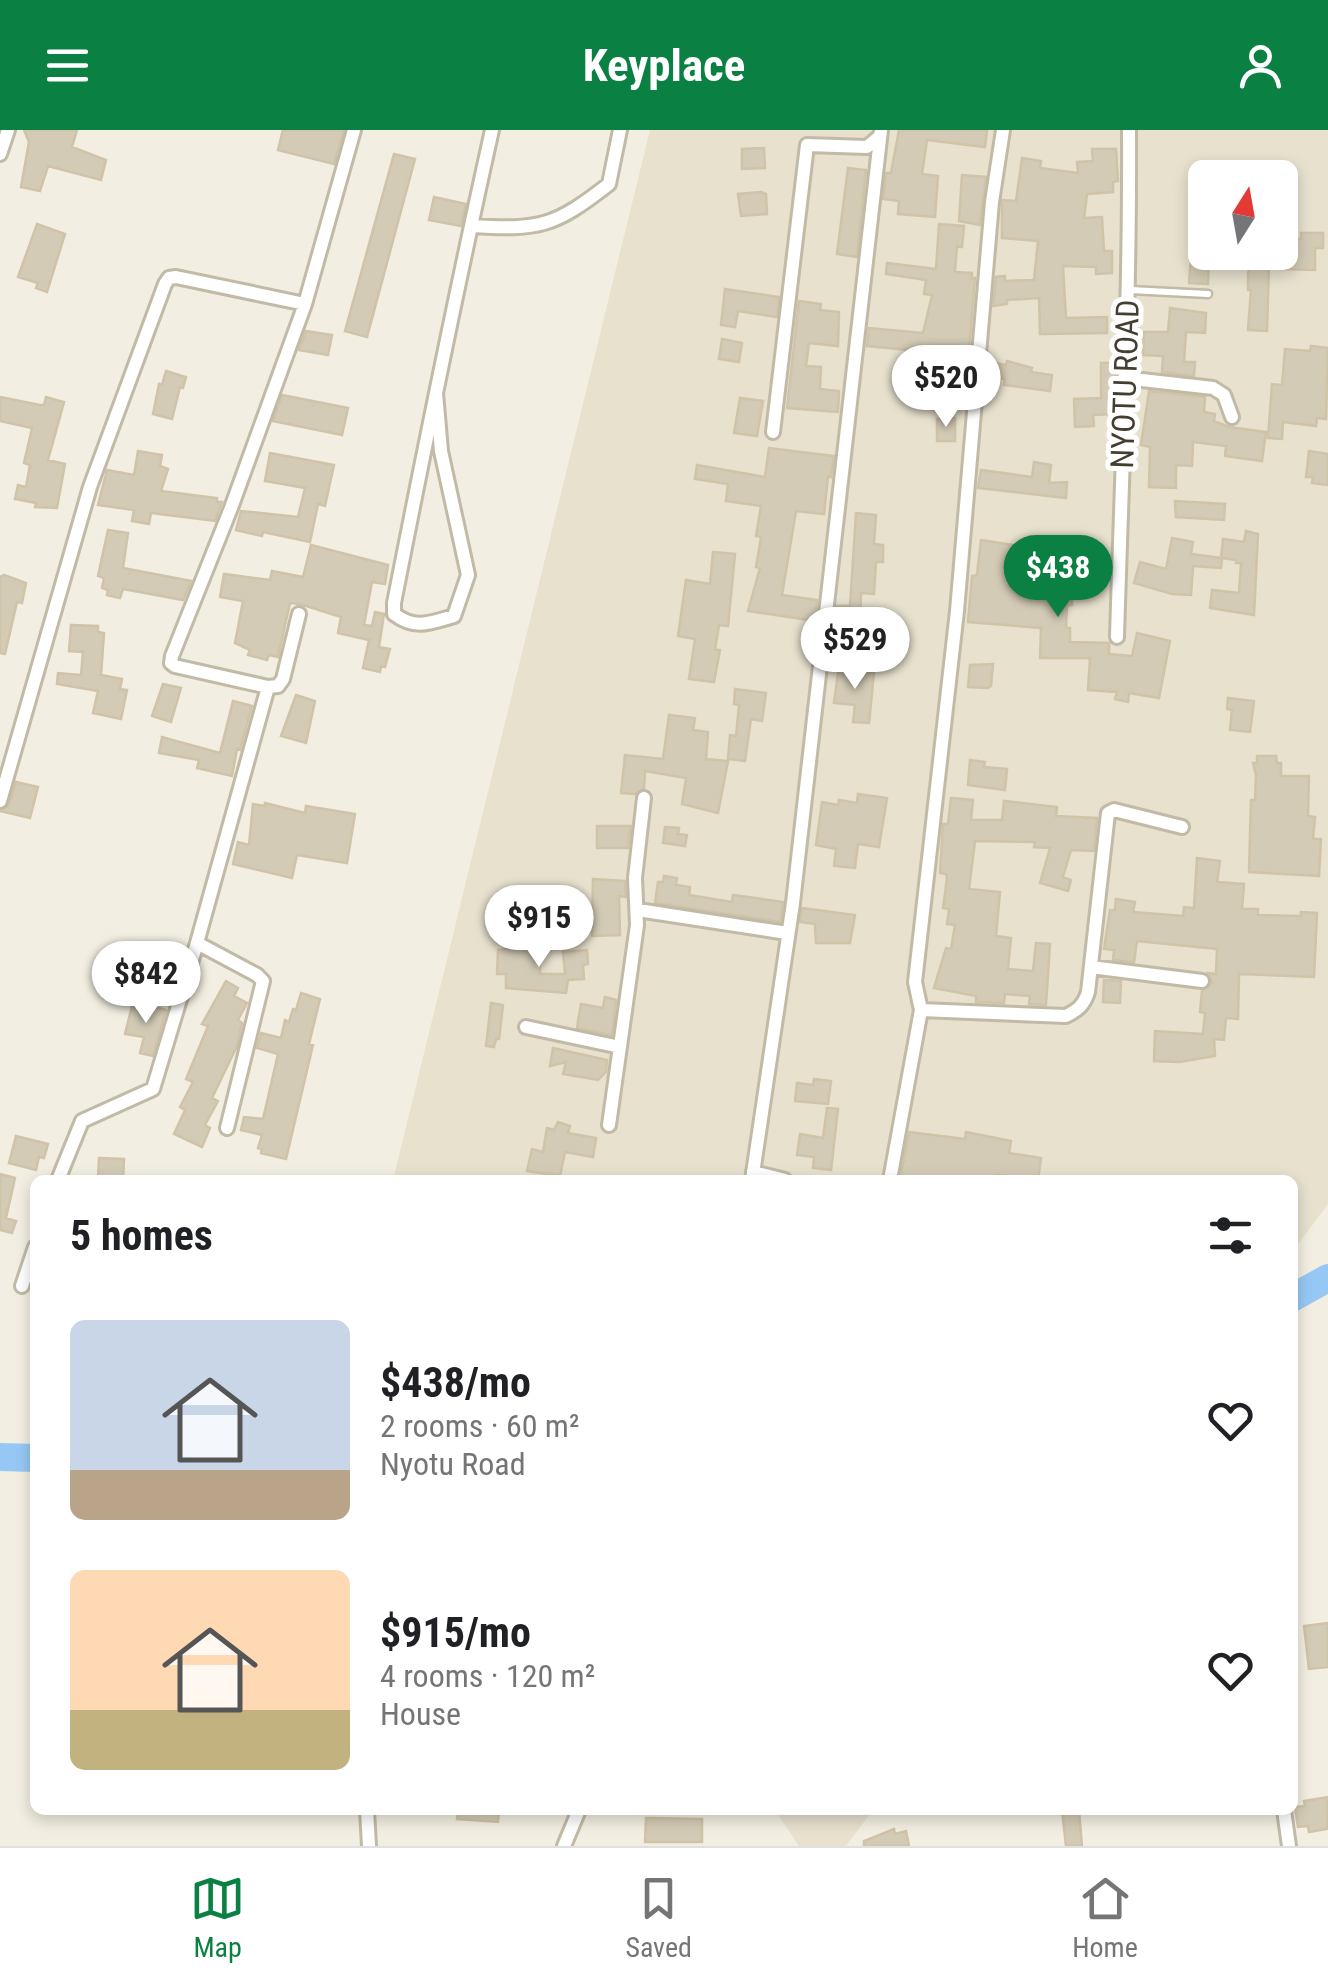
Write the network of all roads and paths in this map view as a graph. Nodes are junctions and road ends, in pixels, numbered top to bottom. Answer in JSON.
{"nodes":[{"id":1,"x":8,"y":130,"type":"edge"},
{"id":2,"x":354,"y":130,"type":"edge"},
{"id":3,"x":492,"y":130,"type":"edge"},
{"id":4,"x":620,"y":130,"type":"edge"},
{"id":5,"x":1003,"y":130,"type":"edge"},
{"id":6,"x":1129,"y":130,"type":"edge"},
{"id":7,"x":881,"y":133,"type":"edge"},
{"id":8,"x":0,"y":154,"type":"edge"},
{"id":9,"x":470,"y":226,"type":"junction"},
{"id":10,"x":1130,"y":290,"type":"junction"},
{"id":11,"x":1208,"y":294,"type":"dead end"},
{"id":12,"x":305,"y":304,"type":"junction"},
{"id":13,"x":1124,"y":378,"type":"junction"},
{"id":14,"x":436,"y":393,"type":"junction"},
{"id":15,"x":1232,"y":417,"type":"dead end"},
{"id":16,"x":774,"y":432,"type":"dead end"},
{"id":17,"x":300,"y":614,"type":"dead end"},
{"id":18,"x":1117,"y":637,"type":"dead end"},
{"id":19,"x":268,"y":687,"type":"junction"},
{"id":20,"x":644,"y":798,"type":"dead end"},
{"id":21,"x":0,"y":801,"type":"edge"},
{"id":22,"x":1182,"y":827,"type":"dead end"},
{"id":23,"x":638,"y":910,"type":"junction"},
{"id":24,"x":787,"y":933,"type":"junction"},
{"id":25,"x":198,"y":943,"type":"junction"},
{"id":26,"x":1092,"y":967,"type":"junction"},
{"id":27,"x":1202,"y":980,"type":"dead end"},
{"id":28,"x":921,"y":1010,"type":"junction"},
{"id":29,"x":526,"y":1027,"type":"dead end"},
{"id":30,"x":620,"y":1047,"type":"junction"},
{"id":31,"x":609,"y":1125,"type":"dead end"},
{"id":32,"x":227,"y":1128,"type":"dead end"},
{"id":33,"x":60,"y":1175,"type":"edge"},
{"id":34,"x":752,"y":1175,"type":"edge"},
{"id":35,"x":891,"y":1175,"type":"edge"},
{"id":36,"x":30,"y":1262,"type":"edge"},
{"id":37,"x":22,"y":1286,"type":"dead end"},
{"id":38,"x":368,"y":1815,"type":"edge"},
{"id":39,"x":577,"y":1815,"type":"edge"},
{"id":40,"x":1285,"y":1815,"type":"edge"},
{"id":41,"x":369,"y":1846,"type":"edge"},
{"id":42,"x":564,"y":1846,"type":"edge"},
{"id":43,"x":1289,"y":1846,"type":"edge"}],
"edges":[{"from":1,"to":8,"type":"street"},
{"from":2,"to":12,"type":"street"},
{"from":3,"to":9,"type":"street"},
{"from":4,"to":9,"type":"street"},
{"from":5,"to":28,"type":"street"},
{"from":6,"to":10,"type":"street","name":"NYOTU ROAD"},
{"from":7,"to":16,"type":"street"},
{"from":7,"to":24,"type":"street"},
{"from":9,"to":14,"type":"street"},
{"from":10,"to":11,"type":"lane"},
{"from":10,"to":13,"type":"street","name":"NYOTU ROAD"},
{"from":12,"to":19,"type":"street"},
{"from":12,"to":21,"type":"street"},
{"from":13,"to":15,"type":"street"},
{"from":13,"to":18,"type":"street","name":"NYOTU ROAD"},
{"from":14,"to":14,"type":"street"},
{"from":17,"to":19,"type":"street"},
{"from":19,"to":25,"type":"street"},
{"from":20,"to":23,"type":"street"},
{"from":22,"to":26,"type":"street"},
{"from":23,"to":24,"type":"street"},
{"from":23,"to":30,"type":"street"},
{"from":24,"to":34,"type":"street"},
{"from":25,"to":32,"type":"street"},
{"from":25,"to":33,"type":"street"},
{"from":26,"to":27,"type":"street"},
{"from":26,"to":28,"type":"street"},
{"from":28,"to":35,"type":"street"},
{"from":29,"to":30,"type":"street"},
{"from":30,"to":31,"type":"street"},
{"from":36,"to":37,"type":"street"},
{"from":38,"to":41,"type":"street"},
{"from":39,"to":42,"type":"street"},
{"from":40,"to":43,"type":"street"}]}
